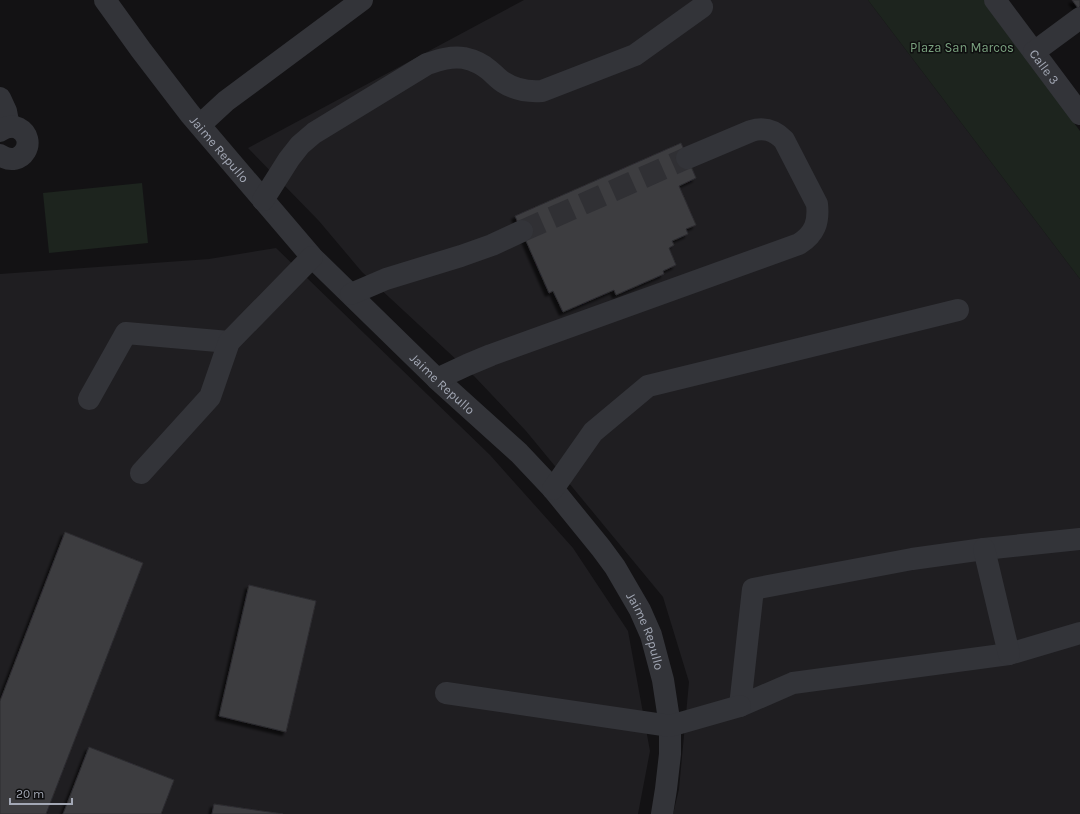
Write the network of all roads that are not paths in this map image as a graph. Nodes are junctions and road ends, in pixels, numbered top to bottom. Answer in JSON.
{"nodes":[{"id":1,"x":105,"y":0,"type":"edge"},
{"id":2,"x":362,"y":0,"type":"edge"},
{"id":3,"x":994,"y":0,"type":"edge"},
{"id":4,"x":702,"y":7,"type":"dead end"},
{"id":5,"x":1080,"y":18,"type":"edge"},
{"id":6,"x":1034,"y":52,"type":"junction"},
{"id":7,"x":0,"y":98,"type":"edge"},
{"id":8,"x":1080,"y":114,"type":"edge"},
{"id":9,"x":200,"y":125,"type":"junction"},
{"id":10,"x":5,"y":129,"type":"edge"},
{"id":11,"x":0,"y":156,"type":"edge"},
{"id":12,"x":687,"y":158,"type":"tunnel mouth"},
{"id":13,"x":263,"y":200,"type":"junction"},
{"id":14,"x":522,"y":231,"type":"tunnel mouth"},
{"id":15,"x":312,"y":257,"type":"junction"},
{"id":16,"x":351,"y":294,"type":"junction"},
{"id":17,"x":958,"y":310,"type":"dead end"},
{"id":18,"x":229,"y":342,"type":"junction"},
{"id":19,"x":437,"y":379,"type":"junction"},
{"id":20,"x":89,"y":399,"type":"dead end"},
{"id":21,"x":141,"y":473,"type":"dead end"},
{"id":22,"x":552,"y":489,"type":"junction"},
{"id":23,"x":1080,"y":539,"type":"edge"},
{"id":24,"x":984,"y":549,"type":"junction"},
{"id":25,"x":1080,"y":633,"type":"edge"},
{"id":26,"x":1009,"y":654,"type":"junction"},
{"id":27,"x":446,"y":693,"type":"dead end"},
{"id":28,"x":740,"y":706,"type":"junction"},
{"id":29,"x":670,"y":726,"type":"junction"},
{"id":30,"x":662,"y":814,"type":"edge"}],
"edges":[{"from":1,"to":9,"type":"street","name":"Jaime Repullo"},
{"from":2,"to":9,"type":"street"},
{"from":3,"to":6,"type":"street","name":"Calle 3"},
{"from":4,"to":13,"type":"street"},
{"from":5,"to":6,"type":"street"},
{"from":6,"to":8,"type":"street","name":"Calle 3"},
{"from":7,"to":10,"type":"street"},
{"from":9,"to":13,"type":"street","name":"Jaime Repullo"},
{"from":10,"to":11,"type":"street"},
{"from":12,"to":19,"type":"street"},
{"from":13,"to":15,"type":"street","name":"Jaime Repullo"},
{"from":14,"to":16,"type":"street"},
{"from":15,"to":16,"type":"street","name":"Jaime Repullo"},
{"from":15,"to":18,"type":"street"},
{"from":16,"to":19,"type":"street","name":"Jaime Repullo"},
{"from":17,"to":22,"type":"street"},
{"from":18,"to":20,"type":"street"},
{"from":18,"to":21,"type":"street"},
{"from":19,"to":22,"type":"street","name":"Jaime Repullo"},
{"from":22,"to":29,"type":"street","name":"Jaime Repullo"},
{"from":23,"to":24,"type":"street"},
{"from":24,"to":26,"type":"street"},
{"from":24,"to":28,"type":"street"},
{"from":25,"to":26,"type":"street"},
{"from":26,"to":28,"type":"street"},
{"from":27,"to":29,"type":"street"},
{"from":28,"to":29,"type":"street"},
{"from":29,"to":30,"type":"street","name":"Jaime Repullo"}]}
